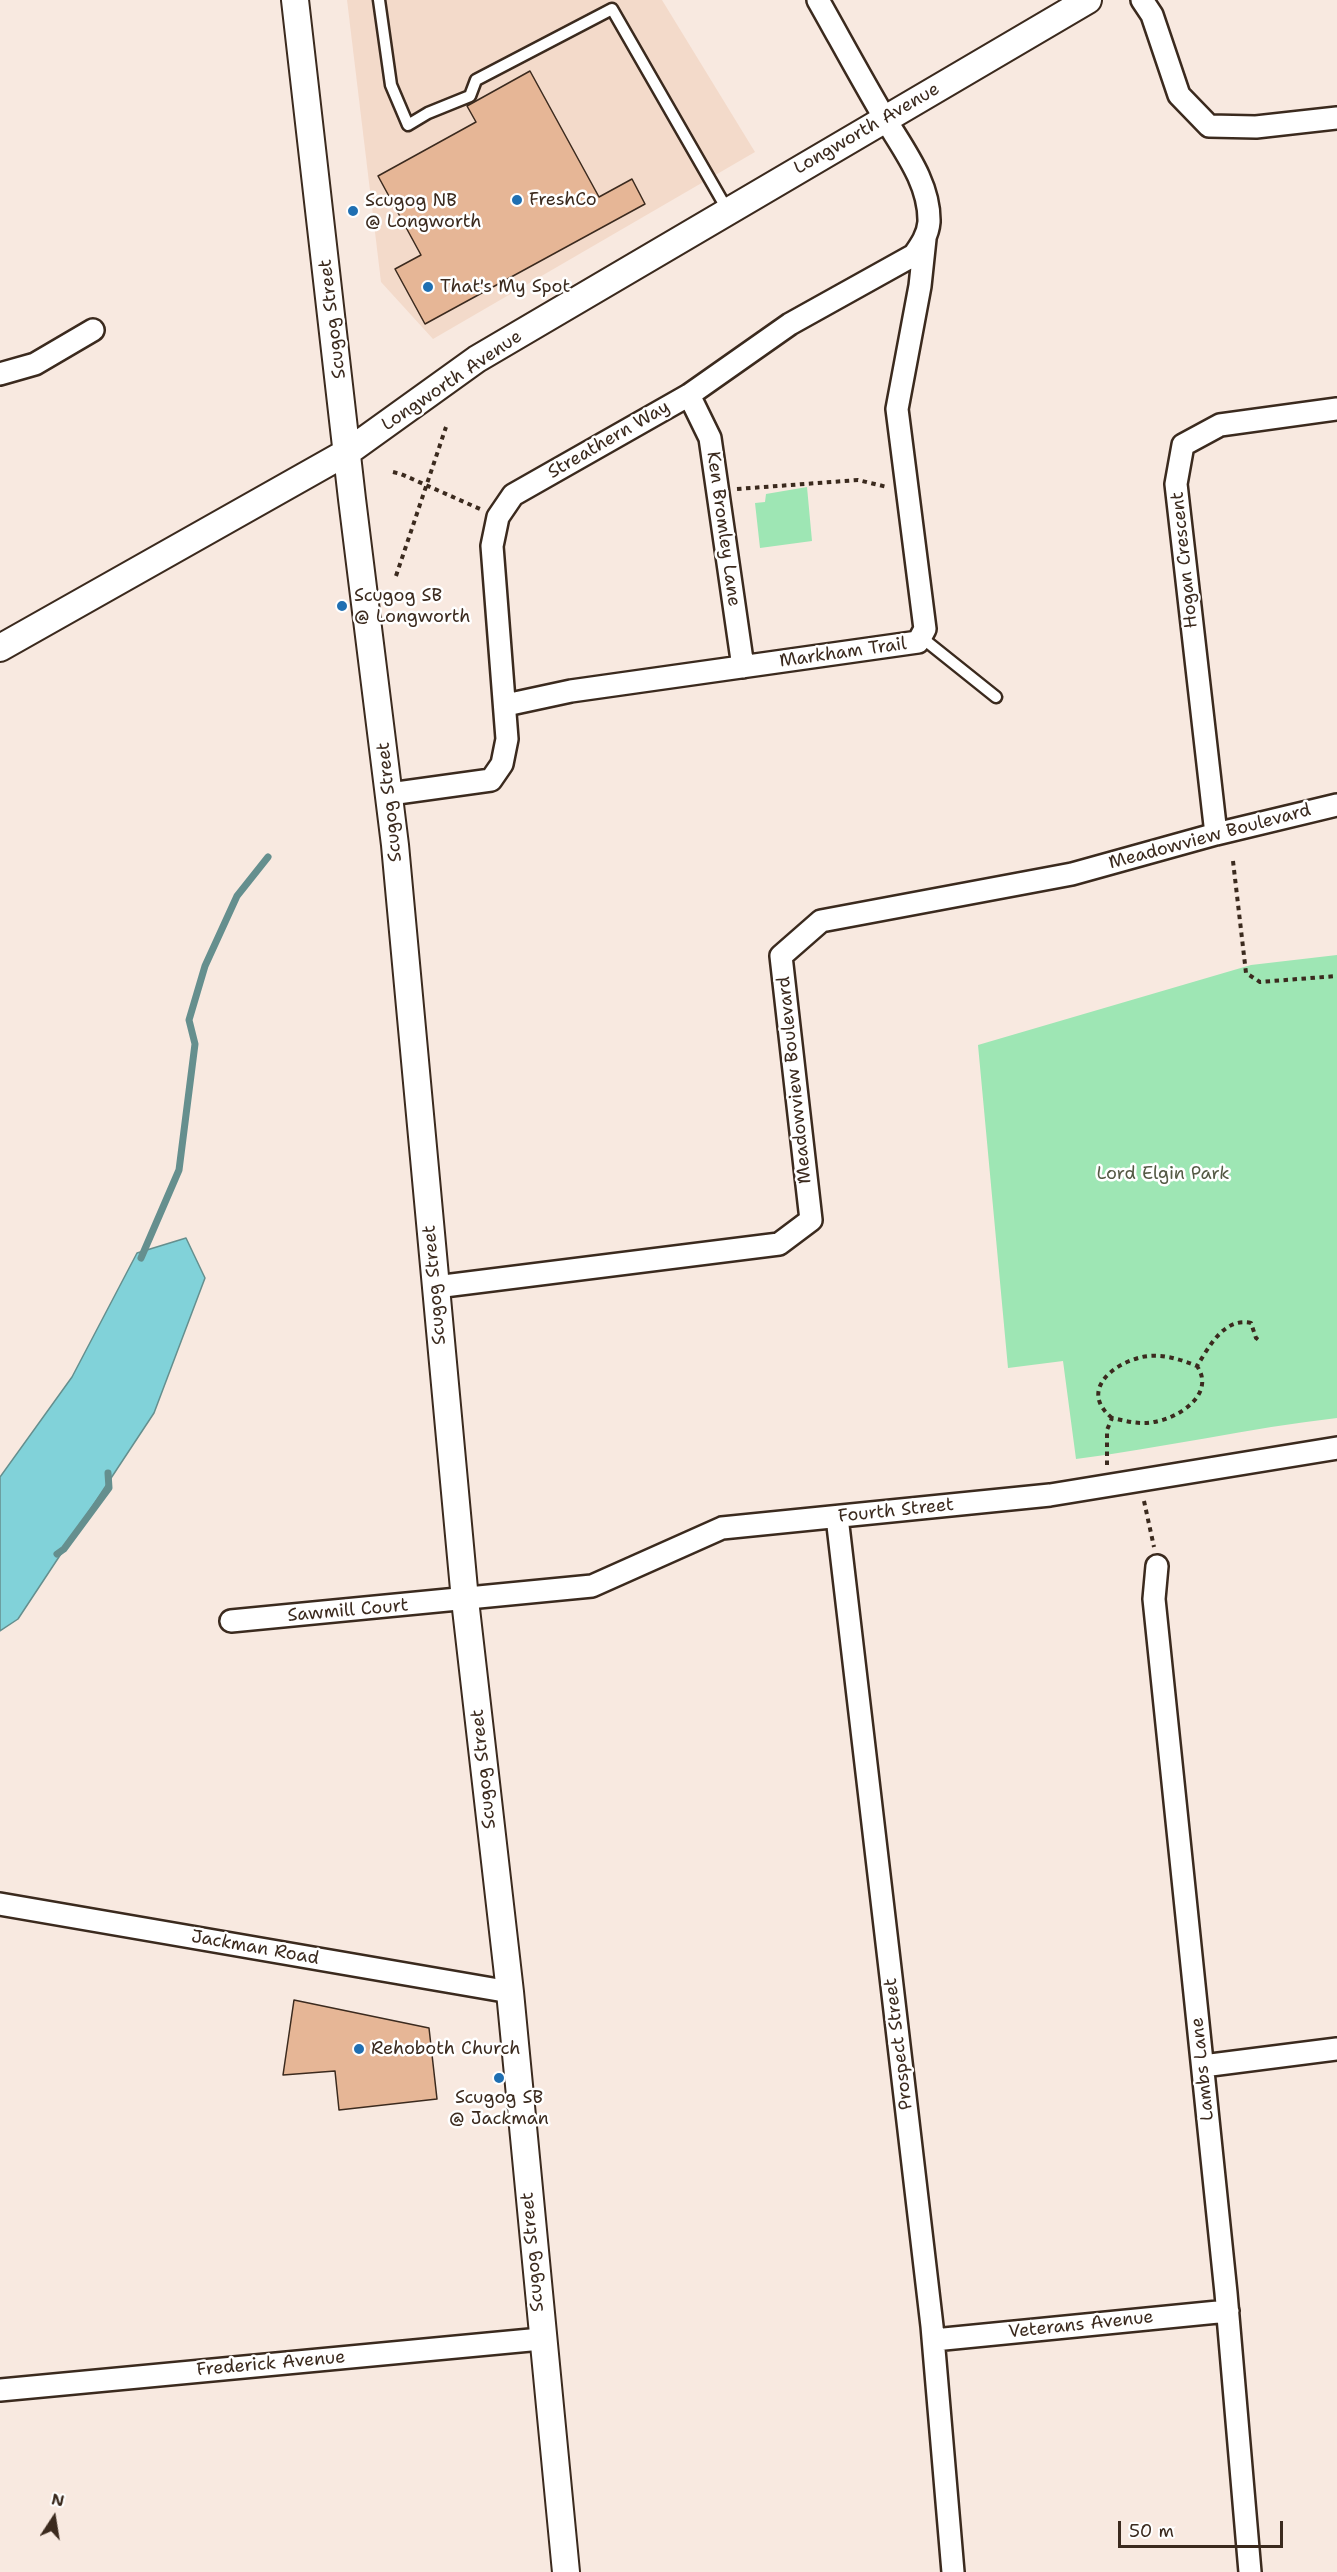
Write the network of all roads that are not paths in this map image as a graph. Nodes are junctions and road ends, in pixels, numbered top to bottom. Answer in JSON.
{"nodes":[{"id":1,"x":295,"y":0,"type":"edge"},
{"id":2,"x":379,"y":0,"type":"edge"},
{"id":3,"x":818,"y":0,"type":"edge"},
{"id":4,"x":1088,"y":0,"type":"edge"},
{"id":5,"x":1142,"y":0,"type":"edge"},
{"id":6,"x":609,"y":4,"type":"edge"},
{"id":7,"x":1337,"y":118,"type":"edge"},
{"id":8,"x":885,"y":119,"type":"junction"},
{"id":9,"x":728,"y":211,"type":"junction"},
{"id":10,"x":925,"y":239,"type":"junction"},
{"id":11,"x":93,"y":330,"type":"dead end"},
{"id":12,"x":0,"y":374,"type":"edge"},
{"id":13,"x":689,"y":394,"type":"junction"},
{"id":14,"x":1337,"y":409,"type":"edge"},
{"id":15,"x":349,"y":451,"type":"junction"},
{"id":16,"x":921,"y":637,"type":"junction"},
{"id":17,"x":0,"y":648,"type":"edge"},
{"id":18,"x":743,"y":667,"type":"junction"},
{"id":19,"x":996,"y":697,"type":"dead end"},
{"id":20,"x":506,"y":705,"type":"junction"},
{"id":21,"x":390,"y":794,"type":"junction"},
{"id":22,"x":1337,"y":805,"type":"edge"},
{"id":23,"x":1216,"y":834,"type":"junction"},
{"id":24,"x":435,"y":1287,"type":"junction"},
{"id":25,"x":1337,"y":1448,"type":"edge"},
{"id":26,"x":837,"y":1517,"type":"junction"},
{"id":27,"x":1157,"y":1566,"type":"road end"},
{"id":28,"x":465,"y":1600,"type":"junction"},
{"id":29,"x":231,"y":1621,"type":"dead end"},
{"id":30,"x":0,"y":1904,"type":"edge"},
{"id":31,"x":510,"y":1992,"type":"junction"},
{"id":32,"x":1337,"y":2049,"type":"edge"},
{"id":33,"x":1203,"y":2066,"type":"junction"},
{"id":34,"x":1228,"y":2311,"type":"junction"},
{"id":35,"x":541,"y":2339,"type":"junction"},
{"id":36,"x":934,"y":2340,"type":"junction"},
{"id":37,"x":0,"y":2390,"type":"edge"},
{"id":38,"x":566,"y":2572,"type":"edge"},
{"id":39,"x":953,"y":2572,"type":"edge"},
{"id":40,"x":1250,"y":2572,"type":"edge"}],
"edges":[{"from":1,"to":15,"type":"street","name":"Scugog Street"},
{"from":2,"to":6,"type":"lane"},
{"from":3,"to":8,"type":"street"},
{"from":4,"to":8,"type":"street","name":"Longworth Avenue"},
{"from":5,"to":7,"type":"street"},
{"from":6,"to":9,"type":"lane"},
{"from":8,"to":9,"type":"street","name":"Longworth Avenue"},
{"from":8,"to":10,"type":"street"},
{"from":9,"to":15,"type":"street","name":"Longworth Avenue"},
{"from":10,"to":13,"type":"street","name":"Streathern Way"},
{"from":10,"to":16,"type":"street","name":"Markham Trail"},
{"from":11,"to":12,"type":"street"},
{"from":13,"to":18,"type":"street","name":"Ken Bromley Lane"},
{"from":13,"to":20,"type":"street","name":"Streathern Way"},
{"from":14,"to":23,"type":"street","name":"Hogan Crescent"},
{"from":15,"to":17,"type":"street","name":"Longworth Avenue"},
{"from":15,"to":21,"type":"street","name":"Scugog Street"},
{"from":16,"to":18,"type":"street","name":"Markham Trail"},
{"from":16,"to":19,"type":"lane"},
{"from":18,"to":20,"type":"street","name":"Markham Trail"},
{"from":20,"to":21,"type":"street","name":"Streathern Way"},
{"from":21,"to":24,"type":"street","name":"Scugog Street"},
{"from":22,"to":23,"type":"street","name":"Meadowview Boulevard"},
{"from":23,"to":24,"type":"street","name":"Meadowview Boulevard"},
{"from":24,"to":28,"type":"street","name":"Scugog Street"},
{"from":25,"to":26,"type":"street","name":"Fourth Street"},
{"from":26,"to":28,"type":"street","name":"Fourth Street"},
{"from":26,"to":36,"type":"street","name":"Prospect Street"},
{"from":27,"to":33,"type":"street","name":"Lambs Lane"},
{"from":28,"to":29,"type":"street","name":"Sawmill Court"},
{"from":28,"to":31,"type":"street","name":"Scugog Street"},
{"from":30,"to":31,"type":"street","name":"Jackman Road"},
{"from":31,"to":35,"type":"street","name":"Scugog Street"},
{"from":32,"to":33,"type":"street"},
{"from":33,"to":34,"type":"street","name":"Lambs Lane"},
{"from":34,"to":36,"type":"street","name":"Veterans Avenue"},
{"from":34,"to":40,"type":"street","name":"Lambs Lane"},
{"from":35,"to":37,"type":"street","name":"Frederick Avenue"},
{"from":35,"to":38,"type":"street","name":"Scugog Street"},
{"from":36,"to":39,"type":"street","name":"Prospect Street"}]}
